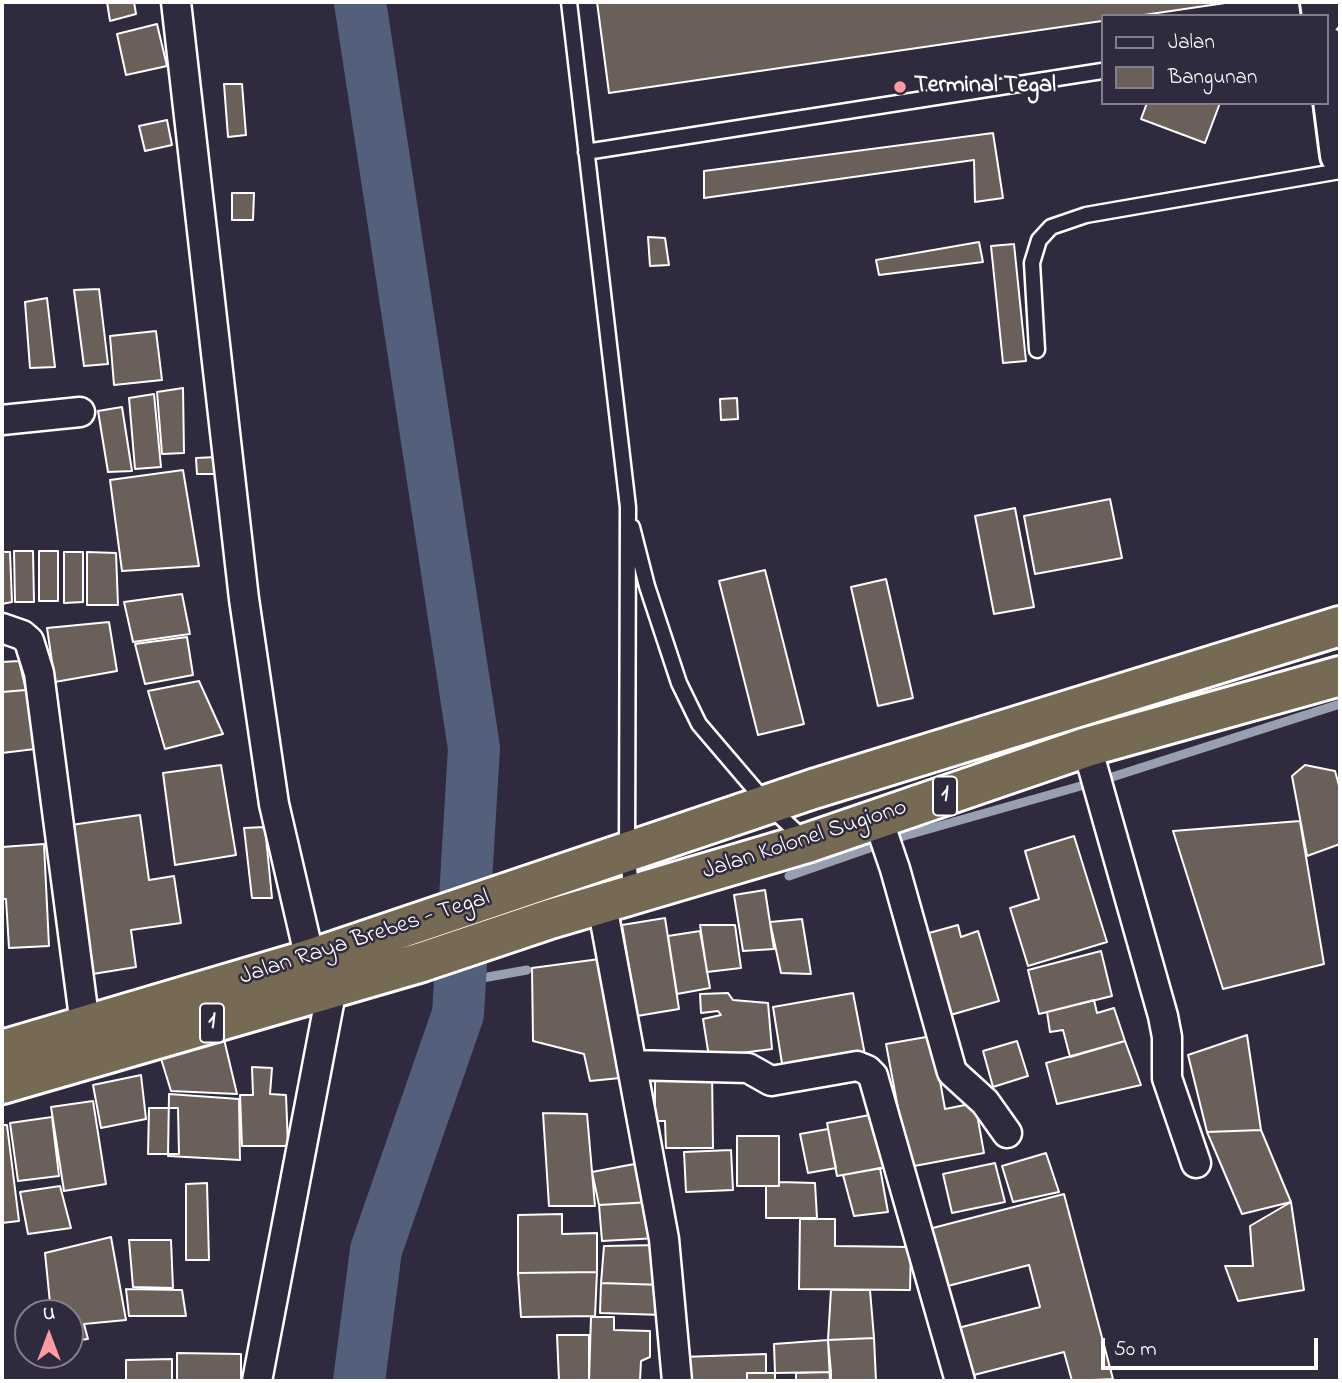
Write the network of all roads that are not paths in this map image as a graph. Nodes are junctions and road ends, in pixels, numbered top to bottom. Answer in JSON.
{"nodes":[{"id":1,"x":176,"y":2,"type":"edge"},
{"id":2,"x":569,"y":2,"type":"edge"},
{"id":3,"x":1328,"y":62,"type":"edge"},
{"id":4,"x":1100,"y":71,"type":"edge"},
{"id":5,"x":586,"y":152,"type":"junction"},
{"id":6,"x":1340,"y":155,"type":"edge"},
{"id":7,"x":1340,"y":171,"type":"edge"},
{"id":8,"x":1037,"y":350,"type":"dead end"},
{"id":9,"x":80,"y":412,"type":"dead end"},
{"id":10,"x":2,"y":421,"type":"edge"},
{"id":11,"x":628,"y":507,"type":"junction"},
{"id":12,"x":1340,"y":626,"type":"edge"},
{"id":13,"x":2,"y":628,"type":"edge"},
{"id":14,"x":1340,"y":676,"type":"edge"},
{"id":15,"x":1090,"y":758,"type":"junction"},
{"id":16,"x":769,"y":806,"type":"junction"},
{"id":17,"x":880,"y":826,"type":"junction"},
{"id":18,"x":807,"y":843,"type":"junction"},
{"id":19,"x":627,"y":852,"type":"junction"},
{"id":20,"x":566,"y":872,"type":"joint"},
{"id":21,"x":617,"y":900,"type":"junction"},
{"id":22,"x":550,"y":919,"type":"joint"},
{"id":23,"x":321,"y":974,"type":"junction"},
{"id":24,"x":85,"y":1025,"type":"junction"},
{"id":25,"x":2,"y":1050,"type":"edge"},
{"id":26,"x":632,"y":1065,"type":"junction"},
{"id":27,"x":2,"y":1083,"type":"edge"},
{"id":28,"x":1007,"y":1133,"type":"dead end"},
{"id":29,"x":1196,"y":1163,"type":"dead end"},
{"id":30,"x":257,"y":1381,"type":"edge"},
{"id":31,"x":677,"y":1381,"type":"edge"},
{"id":32,"x":960,"y":1381,"type":"edge"}],
"edges":[{"from":1,"to":23,"type":"street"},
{"from":2,"to":5,"type":"lane"},
{"from":3,"to":6,"type":"main road"},
{"from":4,"to":5,"type":"lane"},
{"from":5,"to":11,"type":"lane"},
{"from":7,"to":8,"type":"lane"},
{"from":9,"to":10,"type":"street"},
{"from":11,"to":16,"type":"lane"},
{"from":11,"to":19,"type":"lane"},
{"from":12,"to":16,"type":"highway","name":"Jalan Kolonel Sugiono","number":"1"},
{"from":13,"to":24,"type":"street"},
{"from":14,"to":15,"type":"highway","name":"Jalan Kolonel Sugiono","number":"1"},
{"from":15,"to":17,"type":"highway","name":"Jalan Kolonel Sugiono","number":"1"},
{"from":15,"to":29,"type":"street"},
{"from":16,"to":18,"type":"lane"},
{"from":16,"to":19,"type":"highway","name":"Jalan Kolonel Sugiono","number":"1"},
{"from":17,"to":18,"type":"highway","name":"Jalan Kolonel Sugiono","number":"1"},
{"from":17,"to":28,"type":"street"},
{"from":18,"to":21,"type":"highway","name":"Jalan Kolonel Sugiono","number":"1"},
{"from":19,"to":20,"type":"highway","name":"Jalan Kolonel Sugiono","number":"1"},
{"from":19,"to":21,"type":"lane"},
{"from":20,"to":23,"type":"highway","name":"Jalan Raya Brebes - Tegal","number":"1"},
{"from":21,"to":22,"type":"highway","name":"Jalan Kolonel Sugiono","number":"1"},
{"from":21,"to":26,"type":"street"},
{"from":22,"to":23,"type":"highway","name":"Jalan Raya Brebes - Tegal","number":"1"},
{"from":23,"to":24,"type":"highway","name":"Jalan Raya Brebes - Tegal","number":"1"},
{"from":23,"to":27,"type":"highway","name":"Jalan Raya Brebes - Tegal","number":"1"},
{"from":23,"to":30,"type":"street"},
{"from":24,"to":25,"type":"highway","name":"Jalan Raya Brebes - Tegal","number":"1"},
{"from":26,"to":31,"type":"street"},
{"from":26,"to":32,"type":"street"}]}
